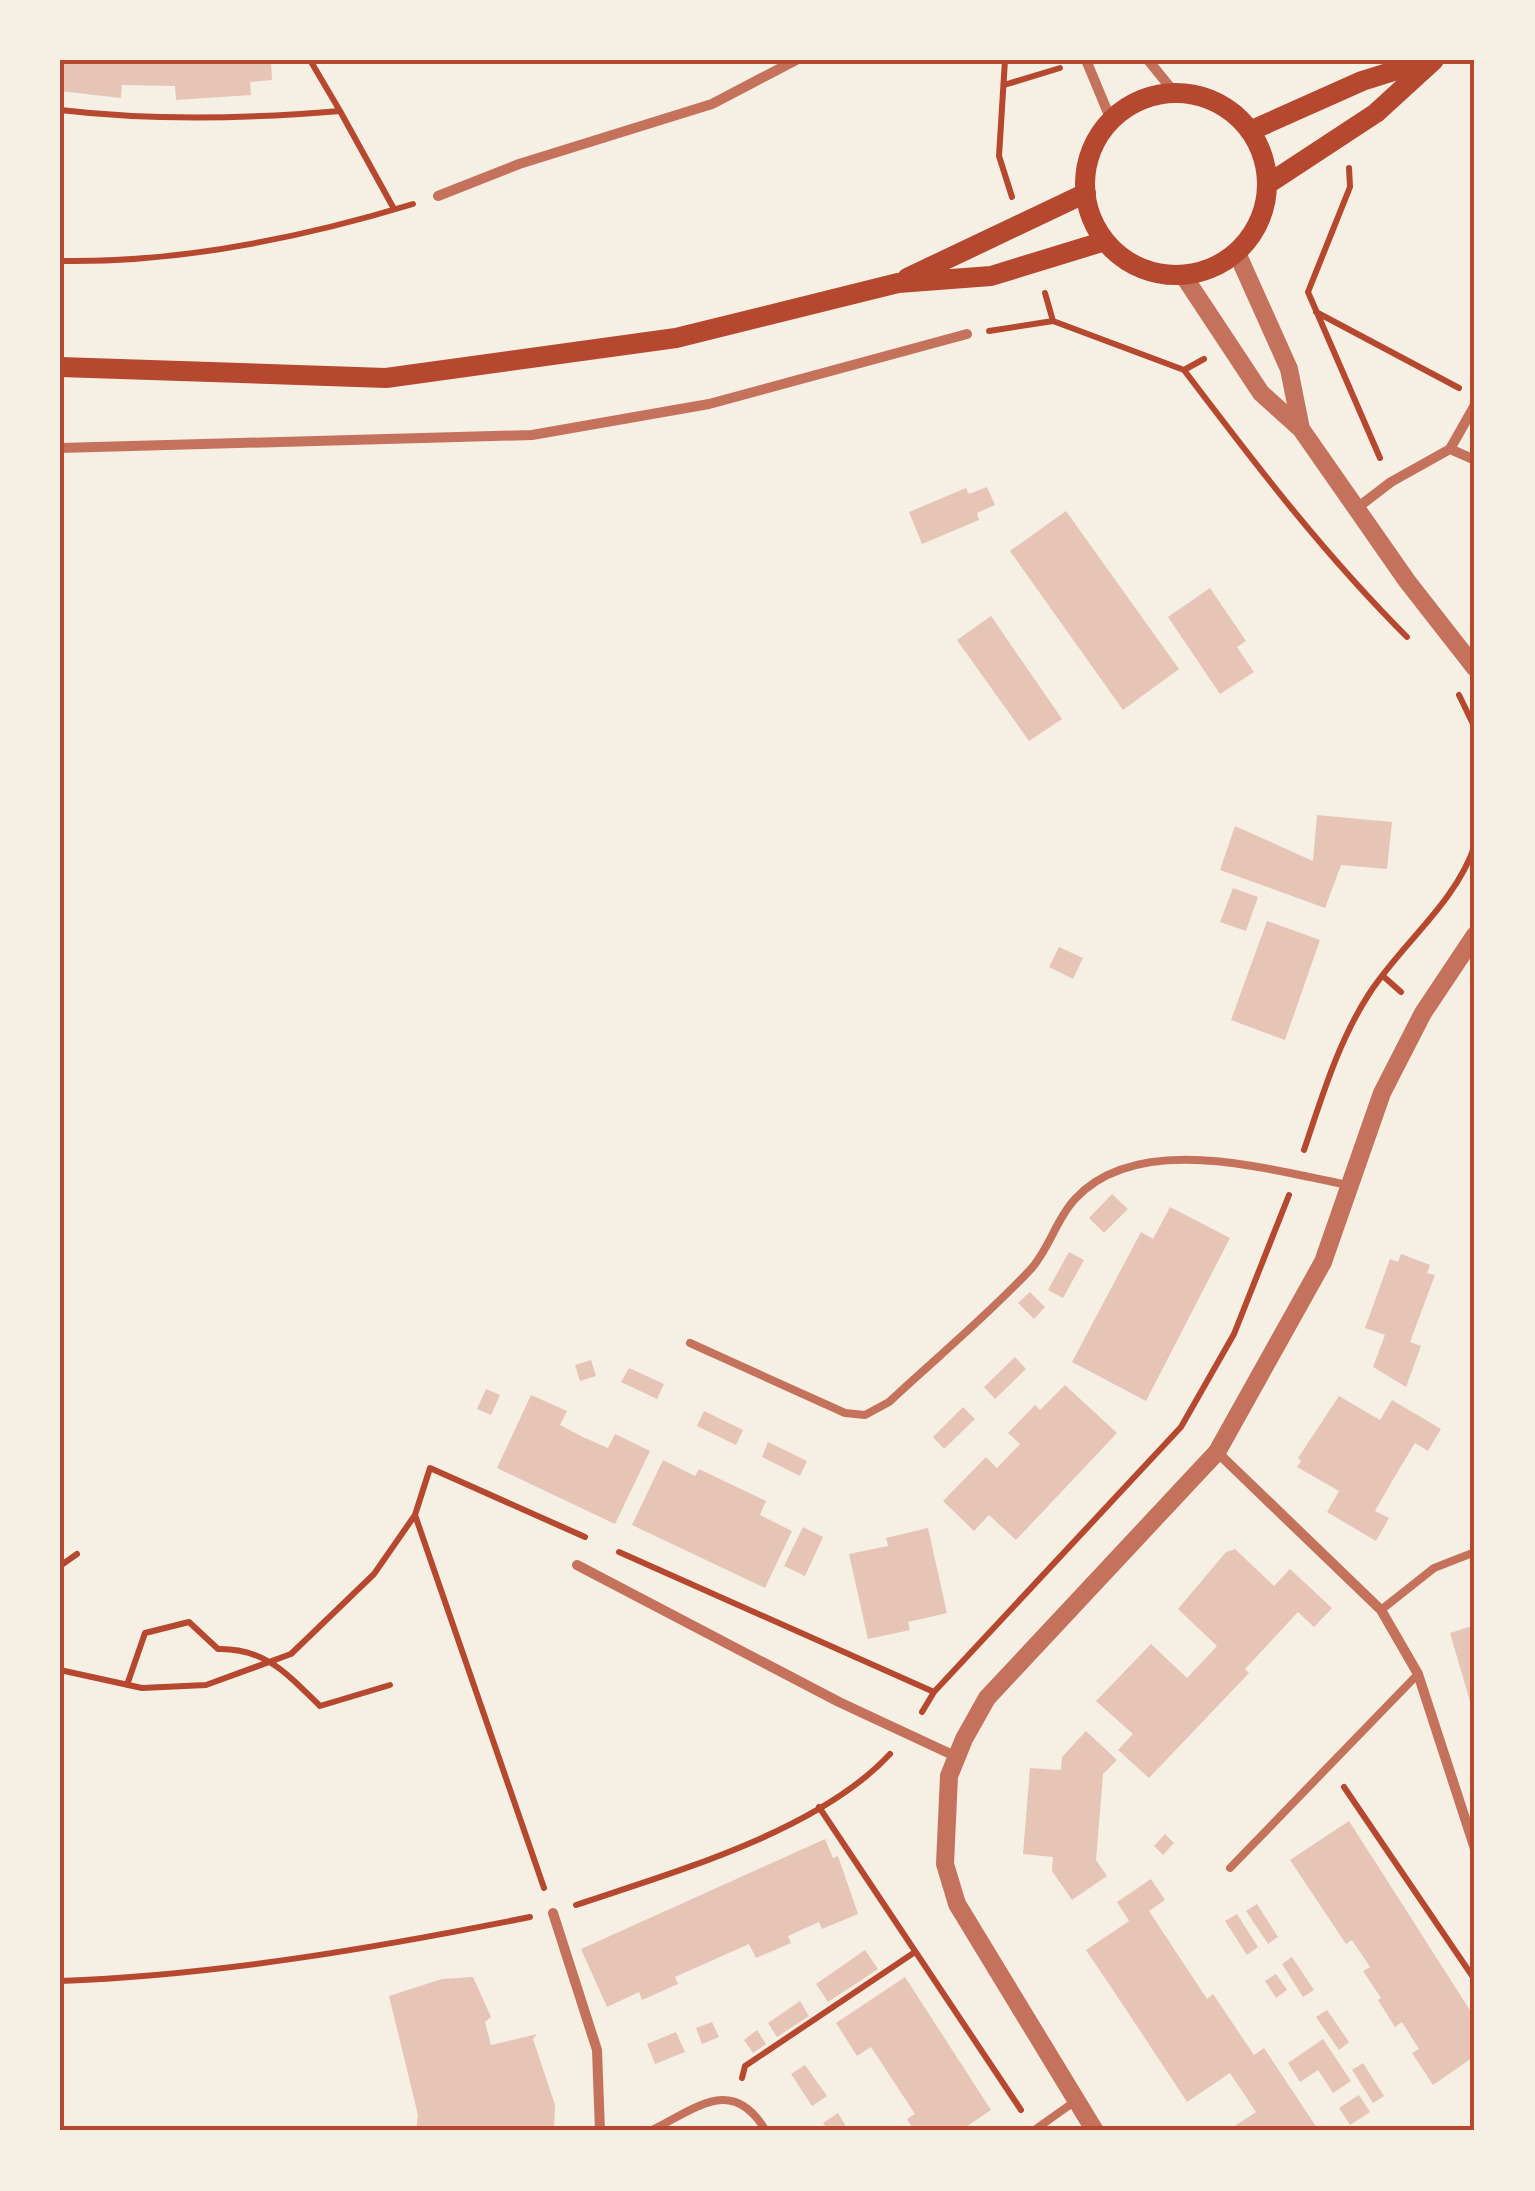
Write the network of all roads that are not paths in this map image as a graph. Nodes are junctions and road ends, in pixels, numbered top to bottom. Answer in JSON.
{"nodes":[{"id":1,"x":796,"y":60,"type":"edge"},
{"id":2,"x":1086,"y":60,"type":"edge"},
{"id":3,"x":1148,"y":60,"type":"edge"},
{"id":4,"x":1432,"y":60,"type":"edge"},
{"id":5,"x":1174,"y":92,"type":"junction"},
{"id":6,"x":1111,"y":120,"type":"junction"},
{"id":7,"x":1250,"y":131,"type":"junction"},
{"id":8,"x":1268,"y":184,"type":"junction"},
{"id":9,"x":1086,"y":192,"type":"junction"},
{"id":10,"x":438,"y":196,"type":"dead end"},
{"id":11,"x":1105,"y":241,"type":"junction"},
{"id":12,"x":1237,"y":253,"type":"junction"},
{"id":13,"x":1183,"y":275,"type":"junction"},
{"id":14,"x":898,"y":283,"type":"junction"},
{"id":15,"x":967,"y":334,"type":"road end"},
{"id":16,"x":60,"y":367,"type":"edge"},
{"id":17,"x":1475,"y":401,"type":"edge"},
{"id":18,"x":1301,"y":429,"type":"junction"},
{"id":19,"x":60,"y":448,"type":"edge"},
{"id":20,"x":1450,"y":449,"type":"junction"},
{"id":21,"x":1475,"y":460,"type":"edge"},
{"id":22,"x":1357,"y":508,"type":"junction"},
{"id":23,"x":1475,"y":668,"type":"edge"},
{"id":24,"x":1475,"y":934,"type":"edge"},
{"id":25,"x":1352,"y":1186,"type":"junction"},
{"id":26,"x":690,"y":1343,"type":"dead end"},
{"id":27,"x":1217,"y":1452,"type":"junction"},
{"id":28,"x":1475,"y":1552,"type":"edge"},
{"id":29,"x":576,"y":1564,"type":"dead end"},
{"id":30,"x":1380,"y":1610,"type":"junction"},
{"id":31,"x":1418,"y":1674,"type":"junction"},
{"id":32,"x":956,"y":1758,"type":"junction"},
{"id":33,"x":1475,"y":1850,"type":"edge"},
{"id":34,"x":1230,"y":1868,"type":"dead end"},
{"id":35,"x":553,"y":1913,"type":"road end"},
{"id":36,"x":1075,"y":2102,"type":"junction"},
{"id":37,"x":1033,"y":2130,"type":"edge"},
{"id":38,"x":600,"y":2131,"type":"edge"},
{"id":39,"x":650,"y":2131,"type":"edge"},
{"id":40,"x":766,"y":2131,"type":"edge"},
{"id":41,"x":1095,"y":2131,"type":"edge"}],
"edges":[{"from":1,"to":10,"type":"street"},
{"from":2,"to":6,"type":"street"},
{"from":3,"to":5,"type":"street"},
{"from":4,"to":7,"type":"main road"},
{"from":4,"to":8,"type":"main road"},
{"from":5,"to":6,"type":"main road"},
{"from":5,"to":7,"type":"main road"},
{"from":6,"to":9,"type":"main road"},
{"from":7,"to":8,"type":"main road"},
{"from":8,"to":12,"type":"main road"},
{"from":9,"to":11,"type":"main road"},
{"from":9,"to":14,"type":"main road"},
{"from":11,"to":13,"type":"main road"},
{"from":11,"to":14,"type":"main road"},
{"from":12,"to":13,"type":"main road"},
{"from":12,"to":18,"type":"street"},
{"from":13,"to":18,"type":"street"},
{"from":14,"to":16,"type":"main road"},
{"from":15,"to":19,"type":"street"},
{"from":17,"to":20,"type":"street"},
{"from":18,"to":22,"type":"street"},
{"from":20,"to":21,"type":"street"},
{"from":20,"to":22,"type":"street"},
{"from":22,"to":23,"type":"street"},
{"from":24,"to":25,"type":"street"},
{"from":25,"to":26,"type":"lane"},
{"from":25,"to":27,"type":"street"},
{"from":27,"to":30,"type":"street"},
{"from":27,"to":32,"type":"street"},
{"from":28,"to":30,"type":"lane"},
{"from":29,"to":32,"type":"street"},
{"from":30,"to":31,"type":"street"},
{"from":31,"to":33,"type":"street"},
{"from":31,"to":34,"type":"lane"},
{"from":32,"to":36,"type":"street"},
{"from":35,"to":38,"type":"street"},
{"from":36,"to":37,"type":"lane"},
{"from":36,"to":41,"type":"street"},
{"from":39,"to":40,"type":"lane"}]}
